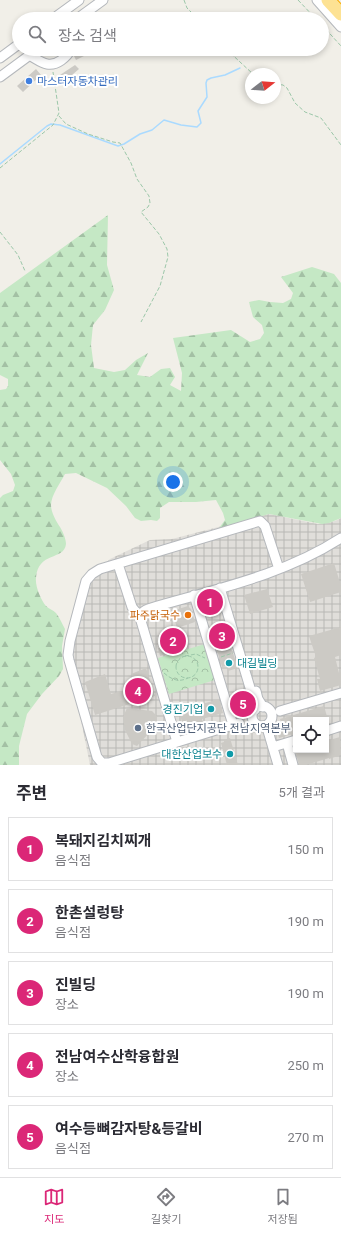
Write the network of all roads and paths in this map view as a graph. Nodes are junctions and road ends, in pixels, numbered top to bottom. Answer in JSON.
{"nodes":[{"id":1,"x":78,"y":0,"type":"edge"},
{"id":2,"x":103,"y":0,"type":"edge"},
{"id":3,"x":184,"y":0,"type":"edge"},
{"id":4,"x":298,"y":0,"type":"edge"},
{"id":5,"x":317,"y":0,"type":"edge"},
{"id":6,"x":328,"y":0,"type":"edge"},
{"id":7,"x":337,"y":0,"type":"edge"},
{"id":8,"x":341,"y":4,"type":"edge"},
{"id":9,"x":62,"y":12,"type":"edge"},
{"id":10,"x":87,"y":12,"type":"edge"},
{"id":11,"x":191,"y":12,"type":"edge"},
{"id":12,"x":309,"y":12,"type":"edge"},
{"id":13,"x":328,"y":12,"type":"edge"},
{"id":14,"x":329,"y":14,"type":"edge"},
{"id":15,"x":341,"y":14,"type":"edge"},
{"id":16,"x":341,"y":27,"type":"edge"},
{"id":17,"x":329,"y":33,"type":"edge"},
{"id":18,"x":341,"y":46,"type":"edge"},
{"id":19,"x":12,"y":49,"type":"edge"},
{"id":20,"x":28,"y":56,"type":"edge"},
{"id":21,"x":31,"y":56,"type":"edge"},
{"id":22,"x":66,"y":56,"type":"edge"},
{"id":23,"x":234,"y":56,"type":"edge"},
{"id":24,"x":0,"y":58,"type":"edge"},
{"id":25,"x":52,"y":64,"type":"junction"},
{"id":26,"x":247,"y":68,"type":"edge"},
{"id":27,"x":0,"y":77,"type":"edge"},
{"id":28,"x":281,"y":85,"type":"edge"},
{"id":29,"x":59,"y":116,"type":"junction"},
{"id":30,"x":341,"y":145,"type":"edge"},
{"id":31,"x":0,"y":168,"type":"edge"},
{"id":32,"x":0,"y":232,"type":"edge"},
{"id":33,"x":25,"y":271,"type":"dead end"},
{"id":34,"x":141,"y":322,"type":"dead end"},
{"id":35,"x":341,"y":538,"type":"edge"},
{"id":36,"x":118,"y":564,"type":"junction"},
{"id":37,"x":279,"y":569,"type":"junction"},
{"id":38,"x":222,"y":587,"type":"junction"},
{"id":39,"x":194,"y":595,"type":"junction"},
{"id":40,"x":140,"y":617,"type":"junction"},
{"id":41,"x":239,"y":652,"type":"junction"},
{"id":42,"x":185,"y":656,"type":"junction"},
{"id":43,"x":213,"y":659,"type":"junction"},
{"id":44,"x":157,"y":675,"type":"junction"},
{"id":45,"x":188,"y":678,"type":"junction"},
{"id":46,"x":341,"y":693,"type":"edge"},
{"id":47,"x":262,"y":716,"type":"junction"},
{"id":48,"x":236,"y":724,"type":"junction"},
{"id":49,"x":341,"y":726,"type":"edge"},
{"id":50,"x":329,"y":730,"type":"edge"},
{"id":51,"x":293,"y":741,"type":"edge"},
{"id":52,"x":177,"y":742,"type":"junction"},
{"id":53,"x":287,"y":743,"type":"junction"},
{"id":54,"x":273,"y":747,"type":"junction"},
{"id":55,"x":272,"y":765,"type":"edge"},
{"id":56,"x":278,"y":765,"type":"edge"},
{"id":57,"x":293,"y":765,"type":"edge"}],
"edges":[{"from":1,"to":9,"type":"street"},
{"from":2,"to":10,"type":"street"},
{"from":3,"to":11,"type":"path"},
{"from":4,"to":12,"type":"path"},
{"from":5,"to":13,"type":"street"},
{"from":6,"to":15,"type":"highway"},
{"from":7,"to":8,"type":"highway"},
{"from":14,"to":16,"type":"street"},
{"from":17,"to":18,"type":"path"},
{"from":19,"to":24,"type":"street"},
{"from":20,"to":27,"type":"street"},
{"from":21,"to":25,"type":"street"},
{"from":22,"to":25,"type":"street"},
{"from":23,"to":26,"type":"path"},
{"from":25,"to":29,"type":"path"},
{"from":28,"to":30,"type":"path"},
{"from":29,"to":31,"type":"path"},
{"from":29,"to":34,"type":"path"},
{"from":32,"to":33,"type":"path"},
{"from":35,"to":37,"type":"street"},
{"from":36,"to":37,"type":"street"},
{"from":36,"to":40,"type":"street"},
{"from":36,"to":52,"type":"street"},
{"from":37,"to":38,"type":"street"},
{"from":38,"to":39,"type":"street"},
{"from":38,"to":41,"type":"street"},
{"from":38,"to":47,"type":"street"},
{"from":39,"to":40,"type":"street"},
{"from":39,"to":43,"type":"street"},
{"from":40,"to":44,"type":"street"},
{"from":41,"to":43,"type":"path"},
{"from":41,"to":47,"type":"street"},
{"from":42,"to":43,"type":"path"},
{"from":42,"to":45,"type":"path"},
{"from":42,"to":45,"type":"path"},
{"from":43,"to":48,"type":"street"},
{"from":44,"to":45,"type":"path"},
{"from":44,"to":52,"type":"street"},
{"from":46,"to":47,"type":"street"},
{"from":47,"to":48,"type":"street"},
{"from":47,"to":54,"type":"street"},
{"from":47,"to":55,"type":"street"},
{"from":48,"to":52,"type":"street"},
{"from":49,"to":50,"type":"street"},
{"from":51,"to":53,"type":"street"},
{"from":53,"to":54,"type":"street"},
{"from":53,"to":57,"type":"street"},
{"from":54,"to":56,"type":"street"}]}
